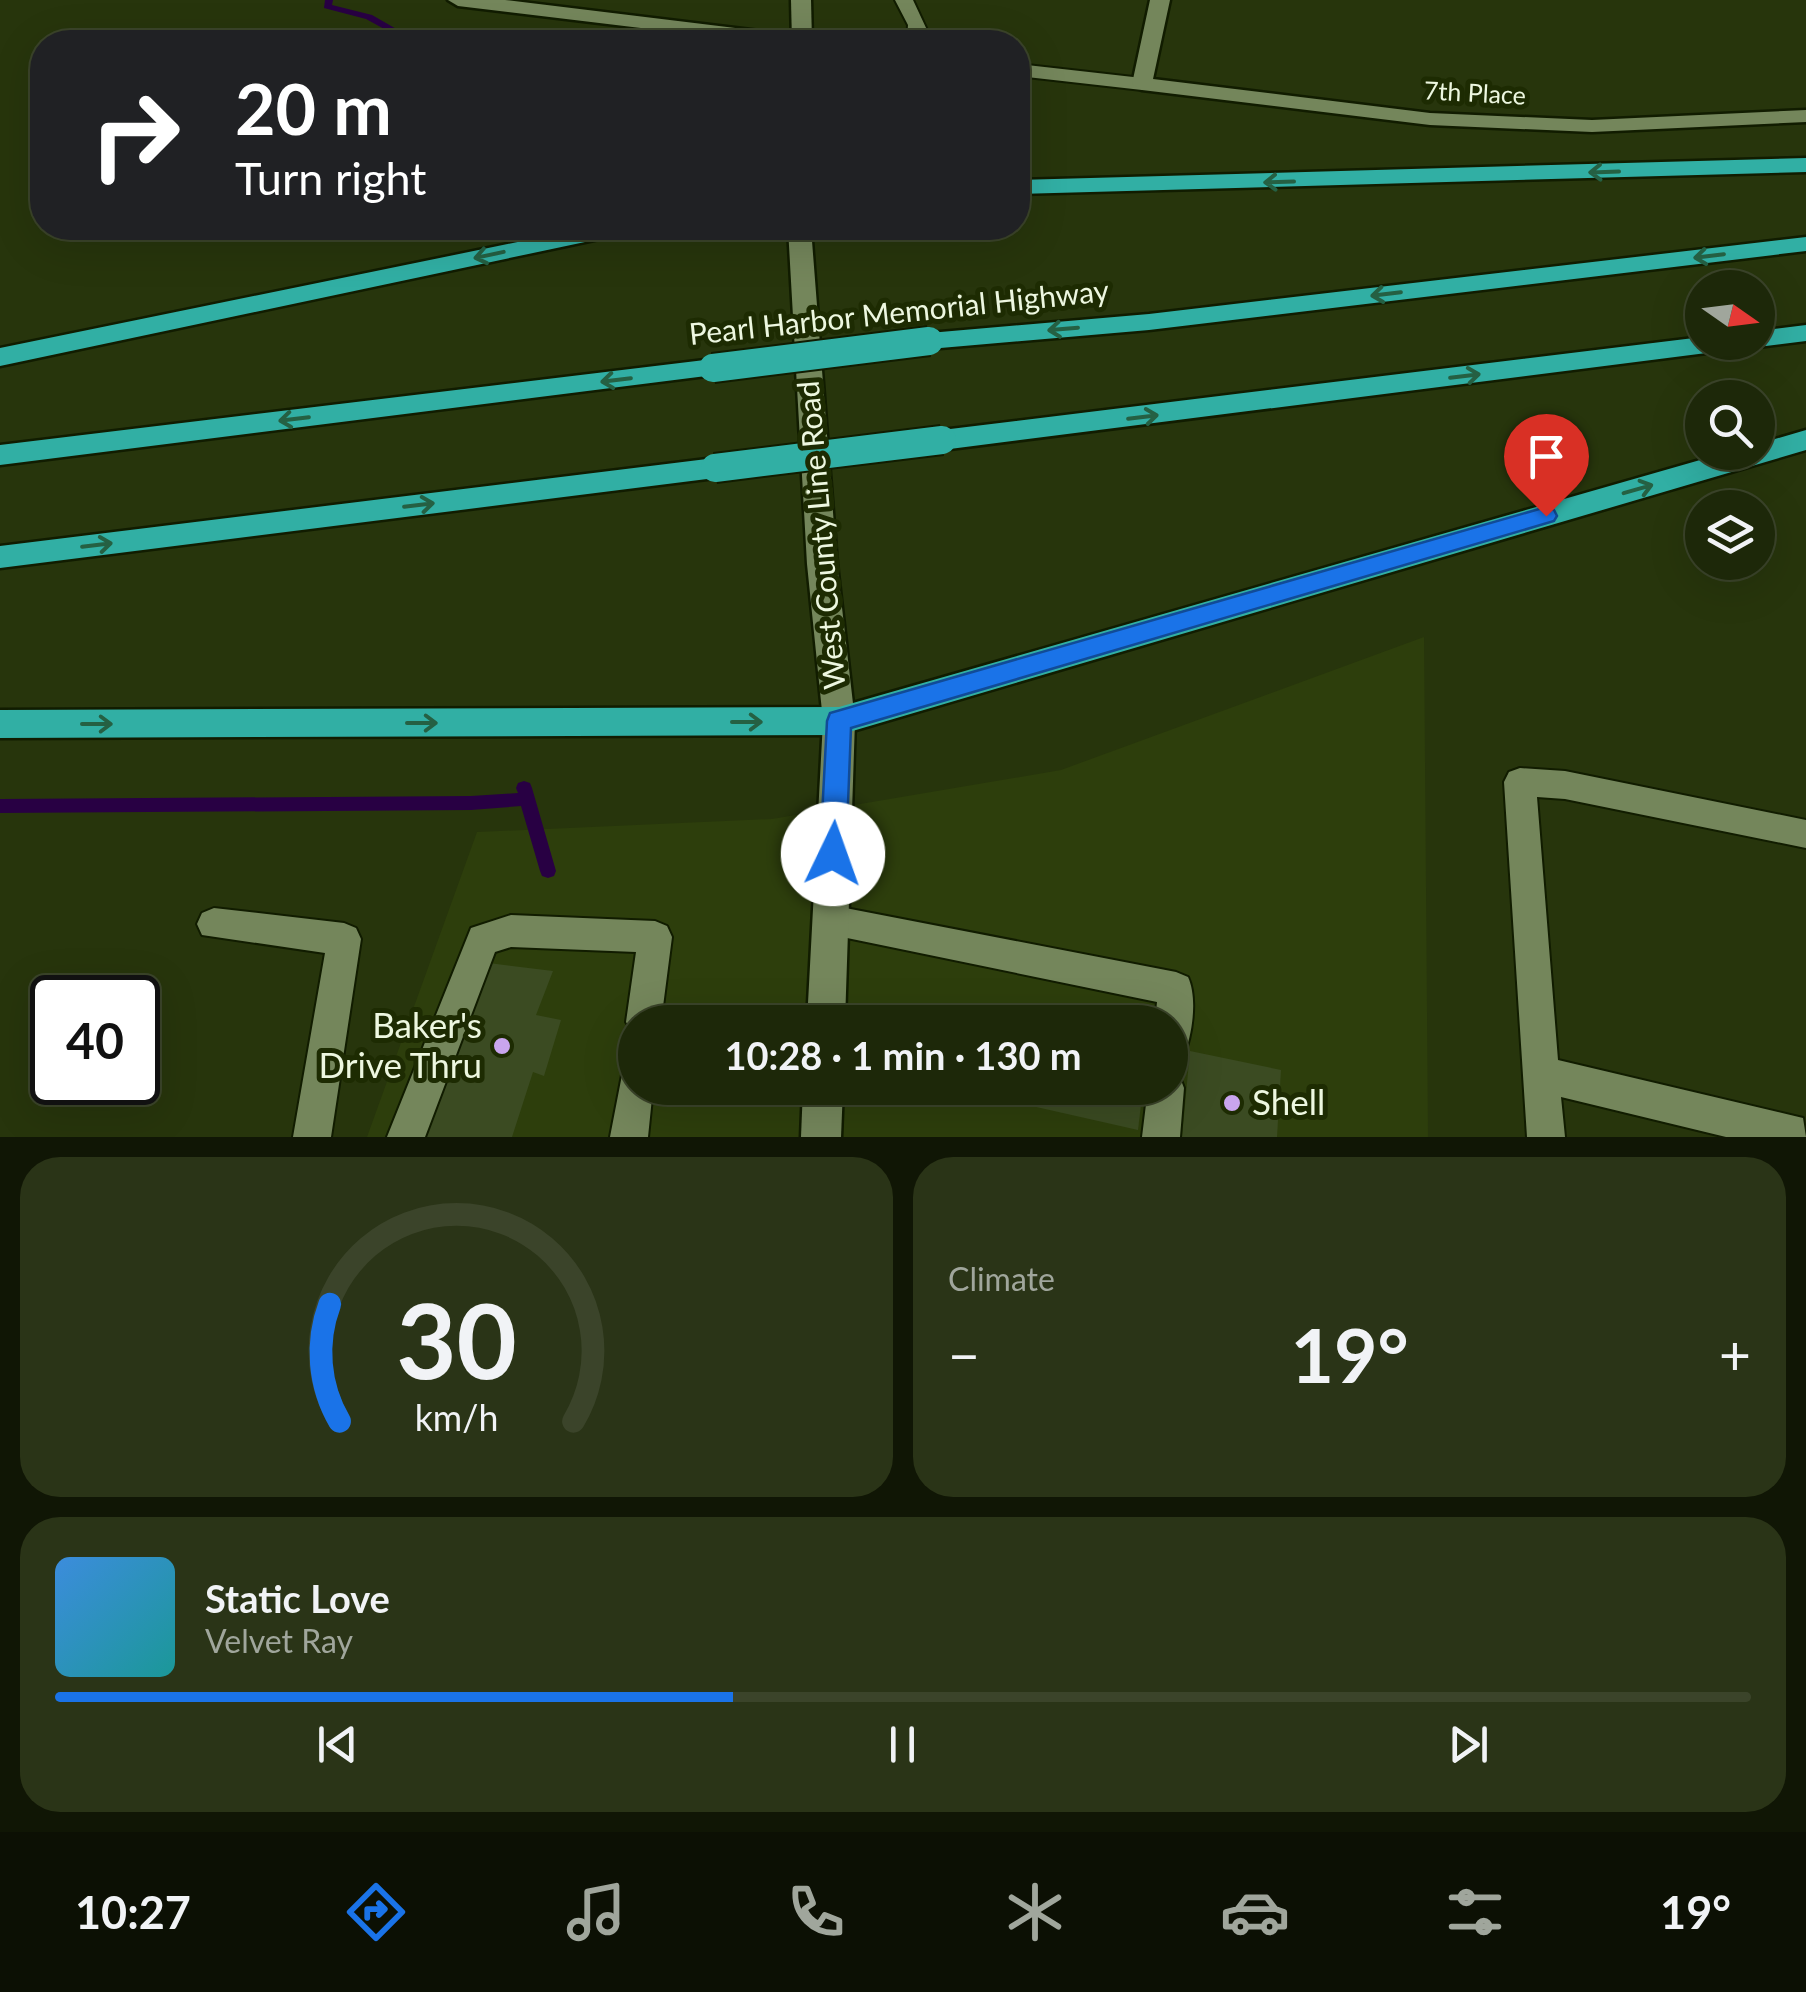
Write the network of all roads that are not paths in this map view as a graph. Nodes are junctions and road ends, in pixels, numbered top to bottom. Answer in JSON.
{"nodes":[{"id":1,"x":458,"y":0,"type":"edge"},
{"id":2,"x":801,"y":0,"type":"edge"},
{"id":3,"x":904,"y":0,"type":"edge"},
{"id":4,"x":1160,"y":0,"type":"edge"},
{"id":5,"x":704,"y":30,"type":"edge"},
{"id":6,"x":802,"y":30,"type":"edge"},
{"id":7,"x":919,"y":30,"type":"edge"},
{"id":8,"x":1030,"y":71,"type":"edge"},
{"id":9,"x":1142,"y":84,"type":"junction"},
{"id":10,"x":1806,"y":116,"type":"edge"},
{"id":11,"x":1806,"y":165,"type":"edge"},
{"id":12,"x":1030,"y":187,"type":"edge"},
{"id":13,"x":561,"y":240,"type":"edge"},
{"id":14,"x":800,"y":240,"type":"edge"},
{"id":15,"x":1806,"y":244,"type":"edge"},
{"id":16,"x":1806,"y":333,"type":"edge"},
{"id":17,"x":1775,"y":337,"type":"edge"},
{"id":18,"x":1685,"y":348,"type":"edge"},
{"id":19,"x":0,"y":357,"type":"edge"},
{"id":20,"x":1806,"y":440,"type":"edge"},
{"id":21,"x":0,"y":456,"type":"edge"},
{"id":22,"x":0,"y":558,"type":"edge"},
{"id":23,"x":839,"y":721,"type":"junction"},
{"id":24,"x":0,"y":724,"type":"edge"},
{"id":25,"x":1806,"y":834,"type":"edge"},
{"id":26,"x":830,"y":921,"type":"junction"},
{"id":27,"x":214,"y":924,"type":"dead end"},
{"id":28,"x":646,"y":1005,"type":"edge"},
{"id":29,"x":827,"y":1005,"type":"edge"},
{"id":30,"x":1174,"y":1005,"type":"edge"},
{"id":31,"x":1541,"y":1074,"type":"junction"},
{"id":32,"x":633,"y":1105,"type":"edge"},
{"id":33,"x":823,"y":1105,"type":"edge"},
{"id":34,"x":1164,"y":1105,"type":"edge"},
{"id":35,"x":312,"y":1137,"type":"edge"},
{"id":36,"x":406,"y":1137,"type":"edge"},
{"id":37,"x":629,"y":1137,"type":"edge"},
{"id":38,"x":822,"y":1137,"type":"edge"},
{"id":39,"x":1161,"y":1137,"type":"edge"},
{"id":40,"x":1546,"y":1137,"type":"edge"},
{"id":41,"x":1804,"y":1137,"type":"edge"}],
"edges":[{"from":1,"to":5,"type":"street"},
{"from":2,"to":6,"type":"street"},
{"from":3,"to":7,"type":"lane"},
{"from":4,"to":9,"type":"street"},
{"from":8,"to":9,"type":"lane"},
{"from":9,"to":10,"type":"street","name":"7th Place"},
{"from":11,"to":12,"type":"highway","one_way":true},
{"from":13,"to":19,"type":"highway","one_way":true},
{"from":14,"to":23,"type":"street","name":"West County Line Road"},
{"from":15,"to":21,"type":"highway","name":"Pearl Harbor Memorial Highway","one_way":true,"bridge":true},
{"from":16,"to":17,"type":"highway"},
{"from":22,"to":18,"type":"highway","one_way":true,"bridge":true},
{"from":23,"to":20,"type":"highway","one_way":true},
{"from":24,"to":23,"type":"highway","one_way":true},
{"from":23,"to":26,"type":"street","name":"West County Line Road"},
{"from":25,"to":31,"type":"lane"},
{"from":26,"to":29,"type":"street","name":"West County Line Road"},
{"from":26,"to":30,"type":"lane"},
{"from":27,"to":35,"type":"lane"},
{"from":28,"to":36,"type":"lane"},
{"from":31,"to":40,"type":"lane"},
{"from":31,"to":41,"type":"lane"},
{"from":32,"to":37,"type":"lane"},
{"from":33,"to":38,"type":"street"},
{"from":34,"to":39,"type":"lane"}]}
